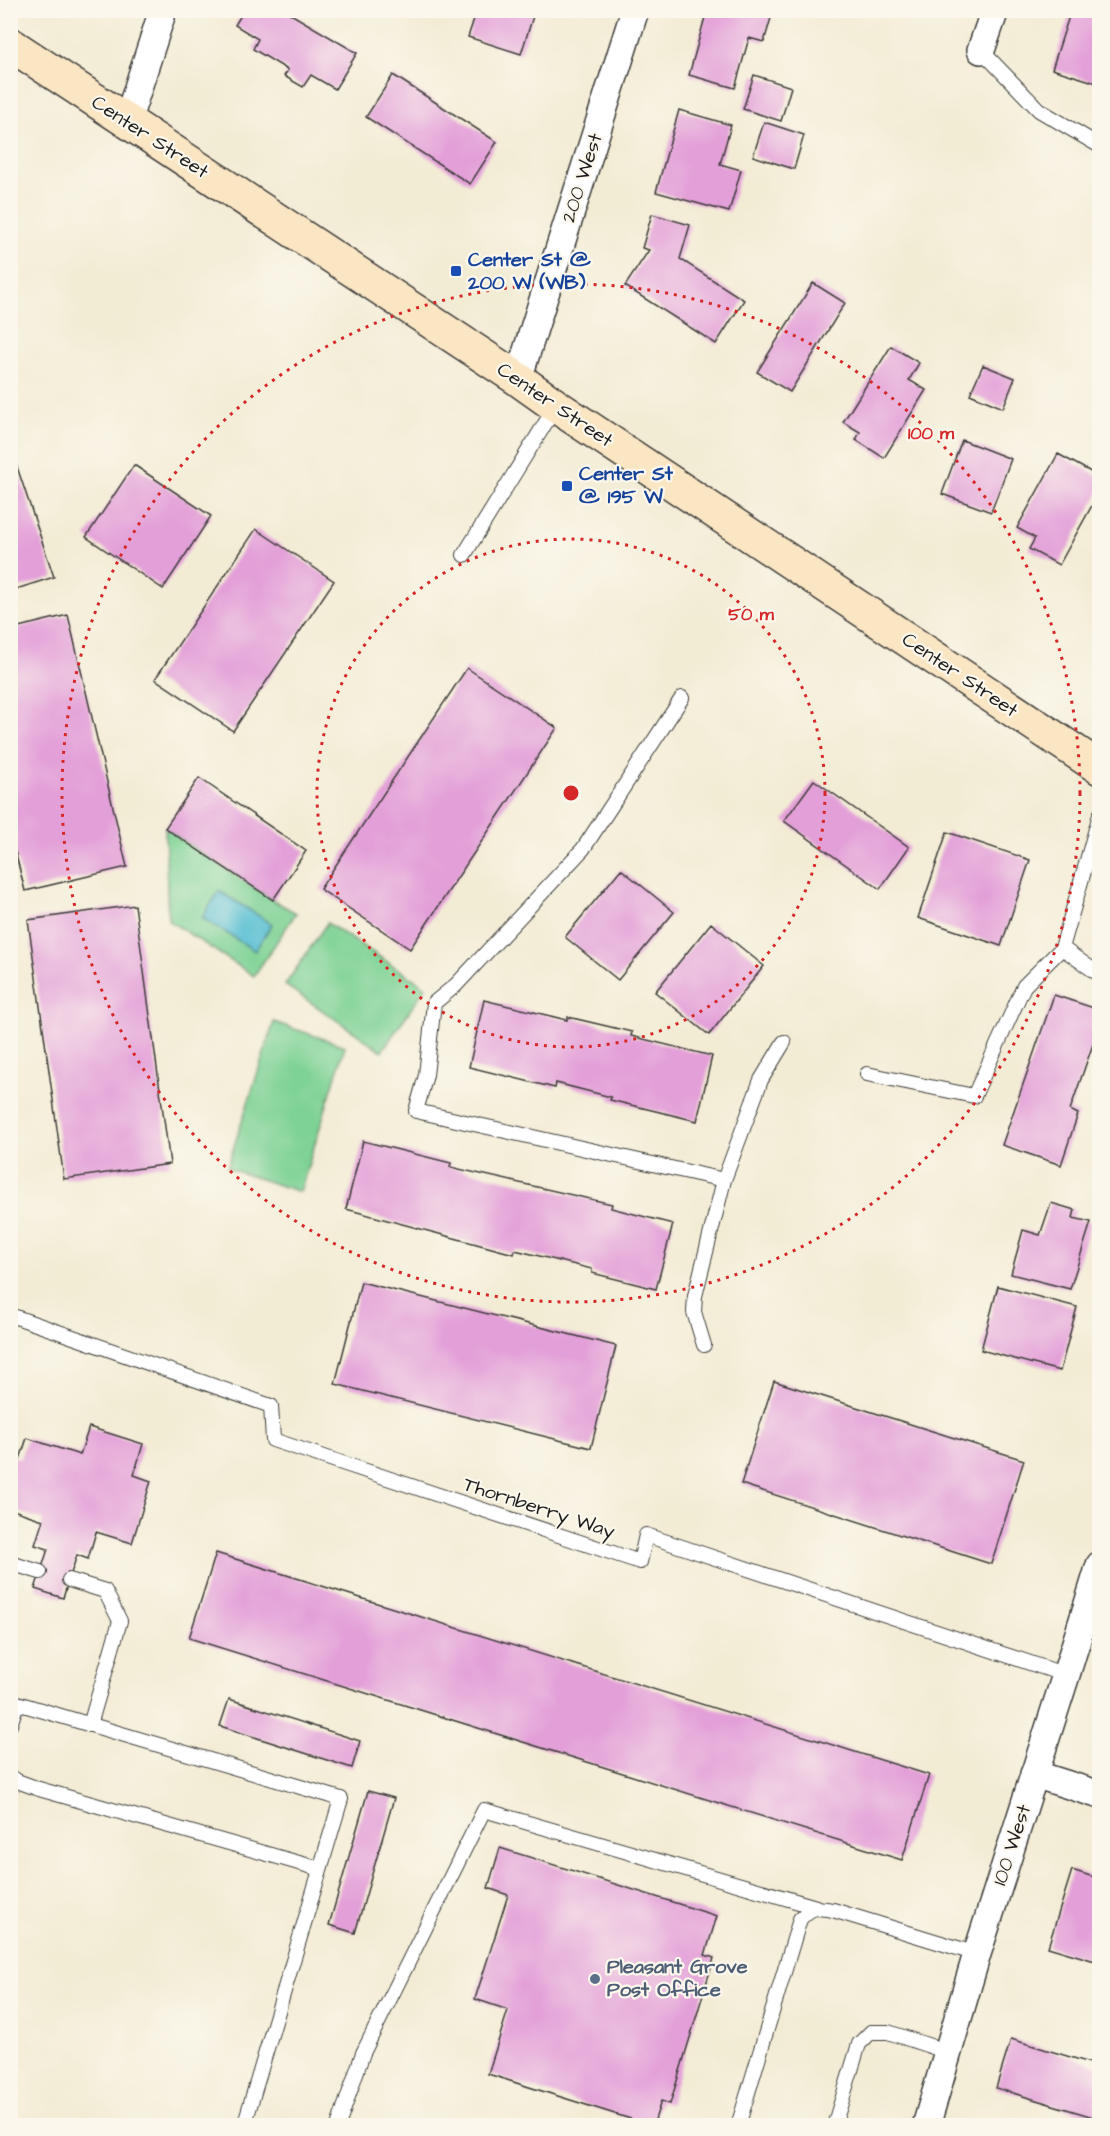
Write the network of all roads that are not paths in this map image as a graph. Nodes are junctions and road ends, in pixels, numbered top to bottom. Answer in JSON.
{"nodes":[{"id":1,"x":163,"y":10,"type":"edge"},
{"id":2,"x":635,"y":10,"type":"edge"},
{"id":3,"x":995,"y":10,"type":"edge"},
{"id":4,"x":10,"y":44,"type":"edge"},
{"id":5,"x":981,"y":50,"type":"joint"},
{"id":6,"x":128,"y":122,"type":"junction"},
{"id":7,"x":1100,"y":146,"type":"edge"},
{"id":8,"x":518,"y":379,"type":"junction"},
{"id":9,"x":556,"y":406,"type":"junction"},
{"id":10,"x":464,"y":555,"type":"dead end"},
{"id":11,"x":682,"y":698,"type":"dead end"},
{"id":12,"x":1100,"y":768,"type":"edge"},
{"id":13,"x":1100,"y":815,"type":"edge"},
{"id":14,"x":1062,"y":948,"type":"junction"},
{"id":15,"x":1100,"y":975,"type":"edge"},
{"id":16,"x":784,"y":1042,"type":"dead end"},
{"id":17,"x":867,"y":1074,"type":"dead end"},
{"id":18,"x":724,"y":1180,"type":"junction"},
{"id":19,"x":10,"y":1315,"type":"edge"},
{"id":20,"x":704,"y":1345,"type":"dead end"},
{"id":21,"x":10,"y":1563,"type":"edge"},
{"id":22,"x":1100,"y":1564,"type":"edge"},
{"id":23,"x":40,"y":1572,"type":"dead end"},
{"id":24,"x":69,"y":1580,"type":"dead end"},
{"id":25,"x":1066,"y":1675,"type":"junction"},
{"id":26,"x":10,"y":1725,"type":"edge"},
{"id":27,"x":90,"y":1725,"type":"junction"},
{"id":28,"x":1034,"y":1774,"type":"junction"},
{"id":29,"x":10,"y":1776,"type":"edge"},
{"id":30,"x":1100,"y":1795,"type":"edge"},
{"id":31,"x":321,"y":1869,"type":"junction"},
{"id":32,"x":816,"y":1907,"type":"junction"},
{"id":33,"x":977,"y":1954,"type":"junction"},
{"id":34,"x":948,"y":2052,"type":"junction"},
{"id":35,"x":244,"y":2126,"type":"edge"},
{"id":36,"x":338,"y":2126,"type":"edge"},
{"id":37,"x":738,"y":2126,"type":"edge"},
{"id":38,"x":834,"y":2126,"type":"edge"},
{"id":39,"x":926,"y":2126,"type":"edge"}],
"edges":[{"from":1,"to":6,"type":"street"},
{"from":2,"to":8,"type":"street","name":"200 West"},
{"from":3,"to":5,"type":"street"},
{"from":4,"to":6,"type":"main road","name":"Center Street"},
{"from":5,"to":7,"type":"lane"},
{"from":6,"to":8,"type":"main road","name":"Center Street"},
{"from":8,"to":9,"type":"main road","name":"Center Street"},
{"from":9,"to":10,"type":"lane"},
{"from":9,"to":12,"type":"main road","name":"Center Street"},
{"from":11,"to":18,"type":"lane"},
{"from":13,"to":14,"type":"lane"},
{"from":14,"to":15,"type":"lane"},
{"from":14,"to":17,"type":"lane"},
{"from":16,"to":18,"type":"lane"},
{"from":18,"to":20,"type":"lane"},
{"from":19,"to":25,"type":"lane","name":"Thornberry Way"},
{"from":21,"to":23,"type":"lane"},
{"from":22,"to":25,"type":"street","name":"100 West"},
{"from":24,"to":27,"type":"lane"},
{"from":25,"to":28,"type":"street","name":"100 West"},
{"from":26,"to":27,"type":"lane"},
{"from":27,"to":31,"type":"lane"},
{"from":28,"to":30,"type":"street"},
{"from":28,"to":33,"type":"street","name":"100 West"},
{"from":29,"to":31,"type":"lane"},
{"from":31,"to":35,"type":"lane"},
{"from":32,"to":33,"type":"lane"},
{"from":32,"to":36,"type":"lane"},
{"from":32,"to":37,"type":"lane"},
{"from":33,"to":34,"type":"street","name":"100 West"},
{"from":34,"to":38,"type":"lane"},
{"from":34,"to":39,"type":"street","name":"100 West"}]}
